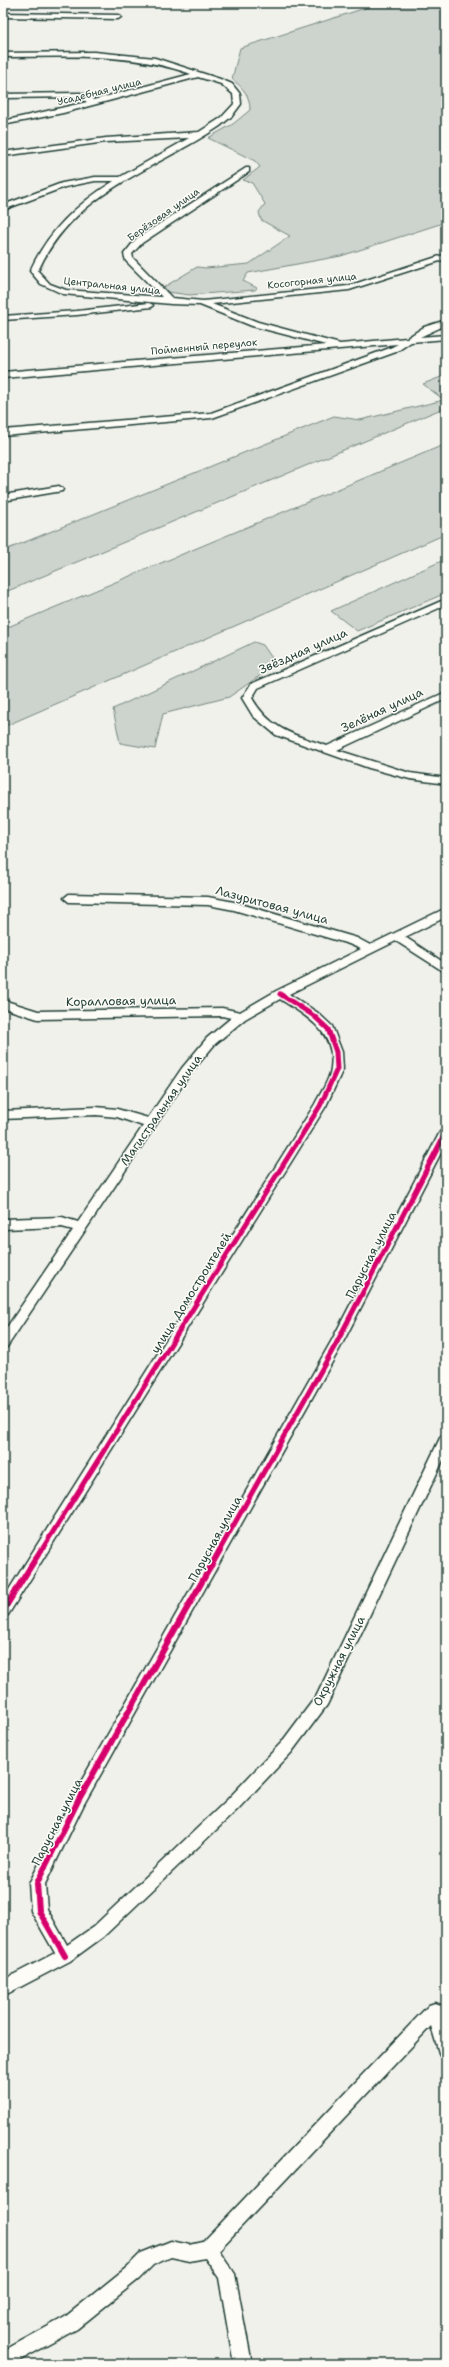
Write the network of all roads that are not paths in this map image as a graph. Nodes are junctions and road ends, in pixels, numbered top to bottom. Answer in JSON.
{"nodes":[{"id":1,"x":3,"y":16,"type":"edge"},
{"id":2,"x":118,"y":17,"type":"dead end"},
{"id":3,"x":3,"y":54,"type":"edge"},
{"id":4,"x":199,"y":74,"type":"junction"},
{"id":5,"x":3,"y":96,"type":"edge"},
{"id":6,"x":92,"y":103,"type":"junction"},
{"id":7,"x":3,"y":123,"type":"edge"},
{"id":8,"x":201,"y":134,"type":"junction"},
{"id":9,"x":3,"y":154,"type":"edge"},
{"id":10,"x":246,"y":170,"type":"dead end"},
{"id":11,"x":124,"y":180,"type":"junction"},
{"id":12,"x":3,"y":208,"type":"edge"},
{"id":13,"x":446,"y":256,"type":"edge"},
{"id":14,"x":171,"y":302,"type":"junction"},
{"id":15,"x":200,"y":303,"type":"junction"},
{"id":16,"x":3,"y":318,"type":"edge"},
{"id":17,"x":446,"y":322,"type":"edge"},
{"id":18,"x":446,"y":337,"type":"edge"},
{"id":19,"x":408,"y":340,"type":"junction"},
{"id":20,"x":339,"y":346,"type":"junction"},
{"id":21,"x":3,"y":375,"type":"edge"},
{"id":22,"x":3,"y":433,"type":"edge"},
{"id":23,"x":59,"y":488,"type":"dead end"},
{"id":24,"x":3,"y":498,"type":"edge"},
{"id":25,"x":446,"y":602,"type":"edge"},
{"id":26,"x":446,"y":695,"type":"edge"},
{"id":27,"x":330,"y":749,"type":"junction"},
{"id":28,"x":446,"y":781,"type":"edge"},
{"id":29,"x":69,"y":898,"type":"dead end"},
{"id":30,"x":446,"y":912,"type":"edge"},
{"id":31,"x":398,"y":937,"type":"junction"},
{"id":32,"x":369,"y":949,"type":"junction"},
{"id":33,"x":446,"y":969,"type":"edge"},
{"id":34,"x":280,"y":994,"type":"junction"},
{"id":35,"x":3,"y":1004,"type":"edge"},
{"id":36,"x":241,"y":1016,"type":"junction"},
{"id":37,"x":3,"y":1115,"type":"edge"},
{"id":38,"x":151,"y":1124,"type":"junction"},
{"id":39,"x":446,"y":1132,"type":"edge"},
{"id":40,"x":3,"y":1224,"type":"edge"},
{"id":41,"x":80,"y":1227,"type":"junction"},
{"id":42,"x":3,"y":1343,"type":"edge"},
{"id":43,"x":446,"y":1440,"type":"edge"},
{"id":44,"x":17,"y":1588,"type":"junction"},
{"id":45,"x":3,"y":1598,"type":"edge"},
{"id":46,"x":3,"y":1611,"type":"edge"},
{"id":47,"x":65,"y":1956,"type":"junction"},
{"id":48,"x":3,"y":1988,"type":"edge"},
{"id":49,"x":446,"y":2050,"type":"edge"},
{"id":50,"x":208,"y":2249,"type":"junction"},
{"id":51,"x":3,"y":2360,"type":"edge"},
{"id":52,"x":243,"y":2364,"type":"edge"}],
"edges":[{"from":1,"to":2,"type":"street"},
{"from":3,"to":4,"type":"street","name":"Центральная улица"},
{"from":4,"to":6,"type":"street","name":"Усадебная улица"},
{"from":4,"to":8,"type":"street","name":"Центральная улица"},
{"from":5,"to":6,"type":"street"},
{"from":6,"to":7,"type":"street","name":"Усадебная улица"},
{"from":8,"to":9,"type":"street","name":"Центральная улица"},
{"from":8,"to":11,"type":"street","name":"Центральная улица"},
{"from":10,"to":14,"type":"street","name":"Берёзовая улица"},
{"from":11,"to":12,"type":"street"},
{"from":11,"to":14,"type":"street","name":"Центральная улица"},
{"from":13,"to":15,"type":"street","name":"Косогорная улица"},
{"from":14,"to":15,"type":"street","name":"Центральная улица"},
{"from":14,"to":16,"type":"street"},
{"from":15,"to":20,"type":"street"},
{"from":17,"to":19,"type":"street"},
{"from":18,"to":19,"type":"street","name":"Пойменный переулок"},
{"from":19,"to":20,"type":"street","name":"Пойменный переулок"},
{"from":19,"to":22,"type":"street"},
{"from":20,"to":21,"type":"street","name":"Пойменный переулок"},
{"from":23,"to":24,"type":"street"},
{"from":25,"to":27,"type":"street","name":"Звёздная улица"},
{"from":26,"to":27,"type":"street","name":"Зелёная улица"},
{"from":27,"to":28,"type":"street","name":"Звёздная улица"},
{"from":29,"to":32,"type":"street","name":"Лазуритовая улица"},
{"from":30,"to":31,"type":"street","name":"Магистральная улица"},
{"from":31,"to":32,"type":"street","name":"Магистральная улица"},
{"from":31,"to":33,"type":"street"},
{"from":32,"to":34,"type":"street","name":"Магистральная улица"},
{"from":34,"to":36,"type":"street","name":"Магистральная улица"},
{"from":34,"to":44,"type":"street","name":"улица Домостроителей"},
{"from":35,"to":36,"type":"street","name":"Коралловая улица"},
{"from":36,"to":38,"type":"street","name":"Магистральная улица"},
{"from":37,"to":38,"type":"street"},
{"from":38,"to":41,"type":"street","name":"Магистральная улица"},
{"from":39,"to":47,"type":"street","name":"Парусная улица"},
{"from":40,"to":41,"type":"street"},
{"from":41,"to":42,"type":"street","name":"Магистральная улица"},
{"from":43,"to":47,"type":"street","name":"Окружная улица"},
{"from":44,"to":45,"type":"street"},
{"from":44,"to":46,"type":"street","name":"улица Домостроителей"},
{"from":47,"to":48,"type":"street","name":"Окружная улица"},
{"from":49,"to":50,"type":"street"},
{"from":50,"to":51,"type":"street"},
{"from":50,"to":52,"type":"street"}]}
